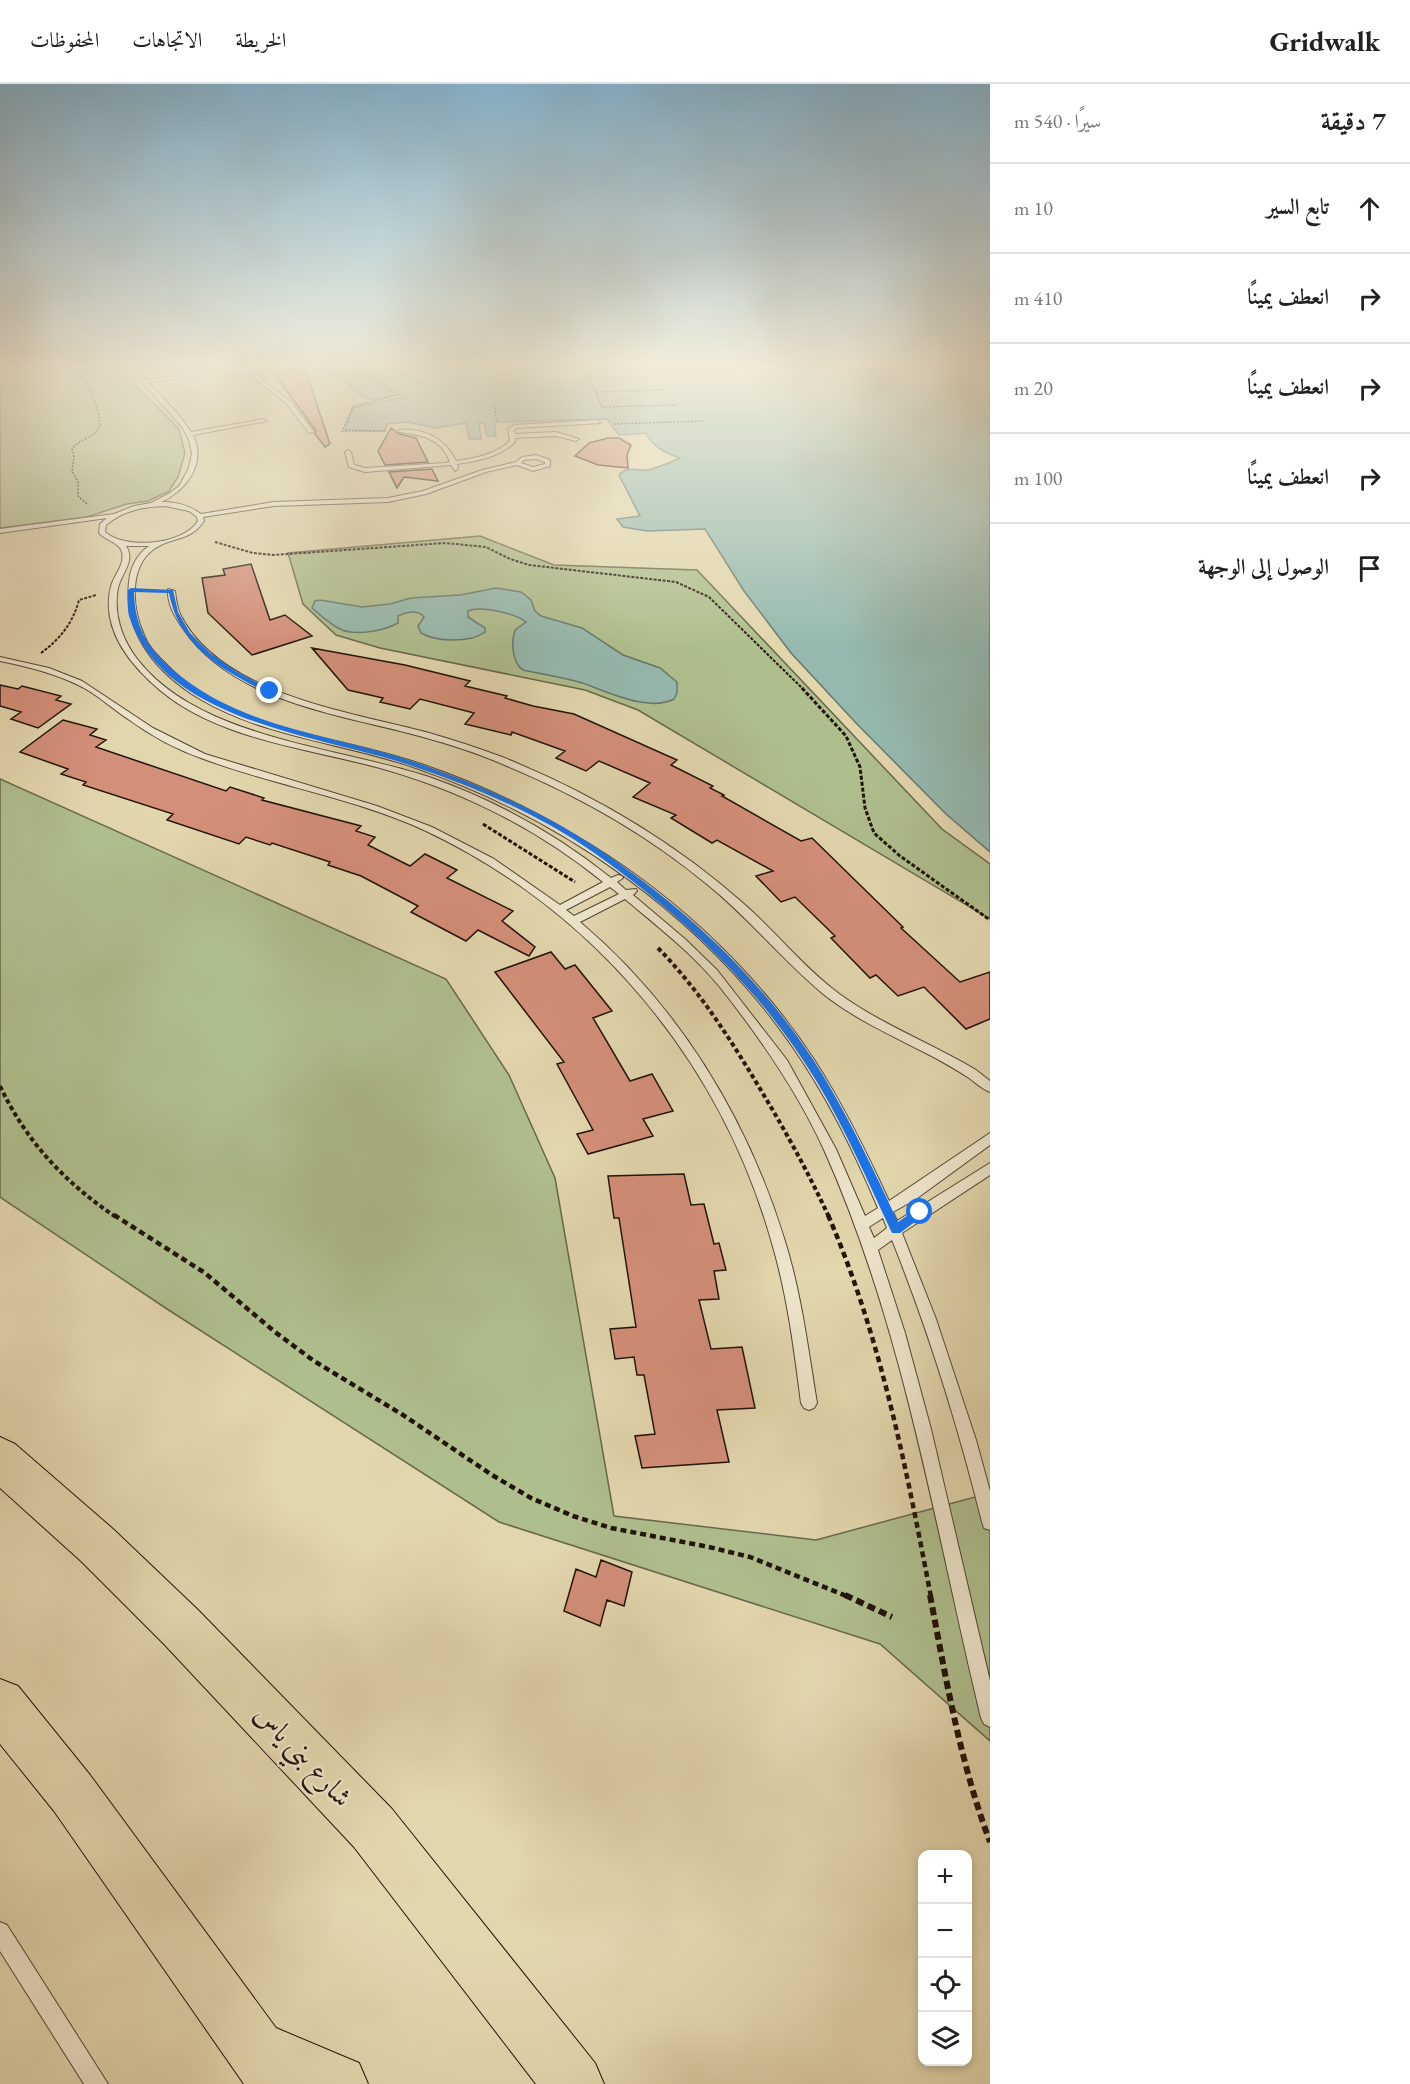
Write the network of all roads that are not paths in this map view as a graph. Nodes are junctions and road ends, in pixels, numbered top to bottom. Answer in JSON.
{"nodes":[{"id":1,"x":194,"y":461,"type":"edge"},
{"id":2,"x":350,"y":461,"type":"edge"},
{"id":3,"x":464,"y":461,"type":"edge"},
{"id":4,"x":547,"y":461,"type":"edge"},
{"id":5,"x":453,"y":463,"type":"junction"},
{"id":6,"x":518,"y":463,"type":"joint"},
{"id":7,"x":453,"y":482,"type":"junction"},
{"id":8,"x":179,"y":491,"type":"junction"},
{"id":9,"x":265,"y":505,"type":"junction"},
{"id":10,"x":141,"y":506,"type":"junction"},
{"id":11,"x":183,"y":507,"type":"junction"},
{"id":12,"x":274,"y":513,"type":"dead end"},
{"id":13,"x":114,"y":514,"type":"junction"},
{"id":14,"x":200,"y":516,"type":"junction"},
{"id":15,"x":61,"y":524,"type":"junction"},
{"id":16,"x":101,"y":529,"type":"junction"},
{"id":17,"x":0,"y":531,"type":"edge"},
{"id":18,"x":118,"y":543,"type":"junction"},
{"id":19,"x":156,"y":544,"type":"junction"},
{"id":20,"x":171,"y":591,"type":"dead end"},
{"id":21,"x":0,"y":658,"type":"edge"},
{"id":22,"x":275,"y":727,"type":"junction"},
{"id":23,"x":263,"y":737,"type":"junction"},
{"id":24,"x":627,"y":874,"type":"junction"},
{"id":25,"x":611,"y":882,"type":"junction"},
{"id":26,"x":643,"y":886,"type":"junction"},
{"id":27,"x":626,"y":894,"type":"junction"},
{"id":28,"x":560,"y":909,"type":"junction"},
{"id":29,"x":574,"y":920,"type":"junction"},
{"id":30,"x":990,"y":1087,"type":"edge"},
{"id":31,"x":990,"y":1138,"type":"edge"},
{"id":32,"x":990,"y":1168,"type":"edge"},
{"id":33,"x":886,"y":1210,"type":"junction"},
{"id":34,"x":862,"y":1224,"type":"junction"},
{"id":35,"x":896,"y":1230,"type":"junction"},
{"id":36,"x":871,"y":1248,"type":"junction"},
{"id":37,"x":809,"y":1403,"type":"dead end"},
{"id":38,"x":0,"y":1459,"type":"edge"},
{"id":39,"x":990,"y":1522,"type":"edge"},
{"id":40,"x":0,"y":1704,"type":"edge"},
{"id":41,"x":990,"y":1718,"type":"edge"},
{"id":42,"x":0,"y":1932,"type":"edge"},
{"id":43,"x":270,"y":2068,"type":"edge"},
{"id":44,"x":97,"y":2084,"type":"edge"},
{"id":45,"x":338,"y":2084,"type":"edge"},
{"id":46,"x":574,"y":2084,"type":"edge"}],
"edges":[{"from":1,"to":8,"type":"lane"},
{"from":2,"to":5,"type":"lane"},
{"from":3,"to":5,"type":"lane"},
{"from":4,"to":6,"type":"lane"},
{"from":5,"to":7,"type":"lane"},
{"from":6,"to":7,"type":"lane"},
{"from":7,"to":9,"type":"lane"},
{"from":8,"to":10,"type":"lane"},
{"from":8,"to":11,"type":"lane"},
{"from":9,"to":12,"type":"lane"},
{"from":9,"to":14,"type":"lane"},
{"from":10,"to":11,"type":"lane"},
{"from":10,"to":13,"type":"lane"},
{"from":11,"to":14,"type":"lane"},
{"from":13,"to":15,"type":"lane"},
{"from":13,"to":16,"type":"lane"},
{"from":14,"to":19,"type":"lane"},
{"from":15,"to":16,"type":"lane"},
{"from":15,"to":17,"type":"lane"},
{"from":16,"to":18,"type":"lane"},
{"from":18,"to":19,"type":"lane"},
{"from":18,"to":23,"type":"lane"},
{"from":19,"to":22,"type":"lane"},
{"from":20,"to":30,"type":"lane"},
{"from":21,"to":28,"type":"lane"},
{"from":22,"to":23,"type":"lane"},
{"from":22,"to":24,"type":"lane"},
{"from":23,"to":25,"type":"lane"},
{"from":24,"to":25,"type":"lane"},
{"from":24,"to":26,"type":"lane"},
{"from":25,"to":27,"type":"lane"},
{"from":25,"to":28,"type":"lane"},
{"from":26,"to":27,"type":"lane"},
{"from":26,"to":33,"type":"lane"},
{"from":27,"to":29,"type":"lane"},
{"from":27,"to":34,"type":"lane"},
{"from":28,"to":29,"type":"lane"},
{"from":29,"to":37,"type":"lane"},
{"from":31,"to":33,"type":"lane"},
{"from":32,"to":35,"type":"lane"},
{"from":33,"to":34,"type":"lane"},
{"from":33,"to":35,"type":"lane"},
{"from":34,"to":36,"type":"lane"},
{"from":35,"to":36,"type":"lane"},
{"from":35,"to":39,"type":"lane"},
{"from":36,"to":41,"type":"lane"},
{"from":38,"to":46,"type":"main road","name":"شارع بني ياس"},
{"from":40,"to":43,"type":"main road"},
{"from":42,"to":44,"type":"lane"},
{"from":43,"to":45,"type":"main road"}]}
